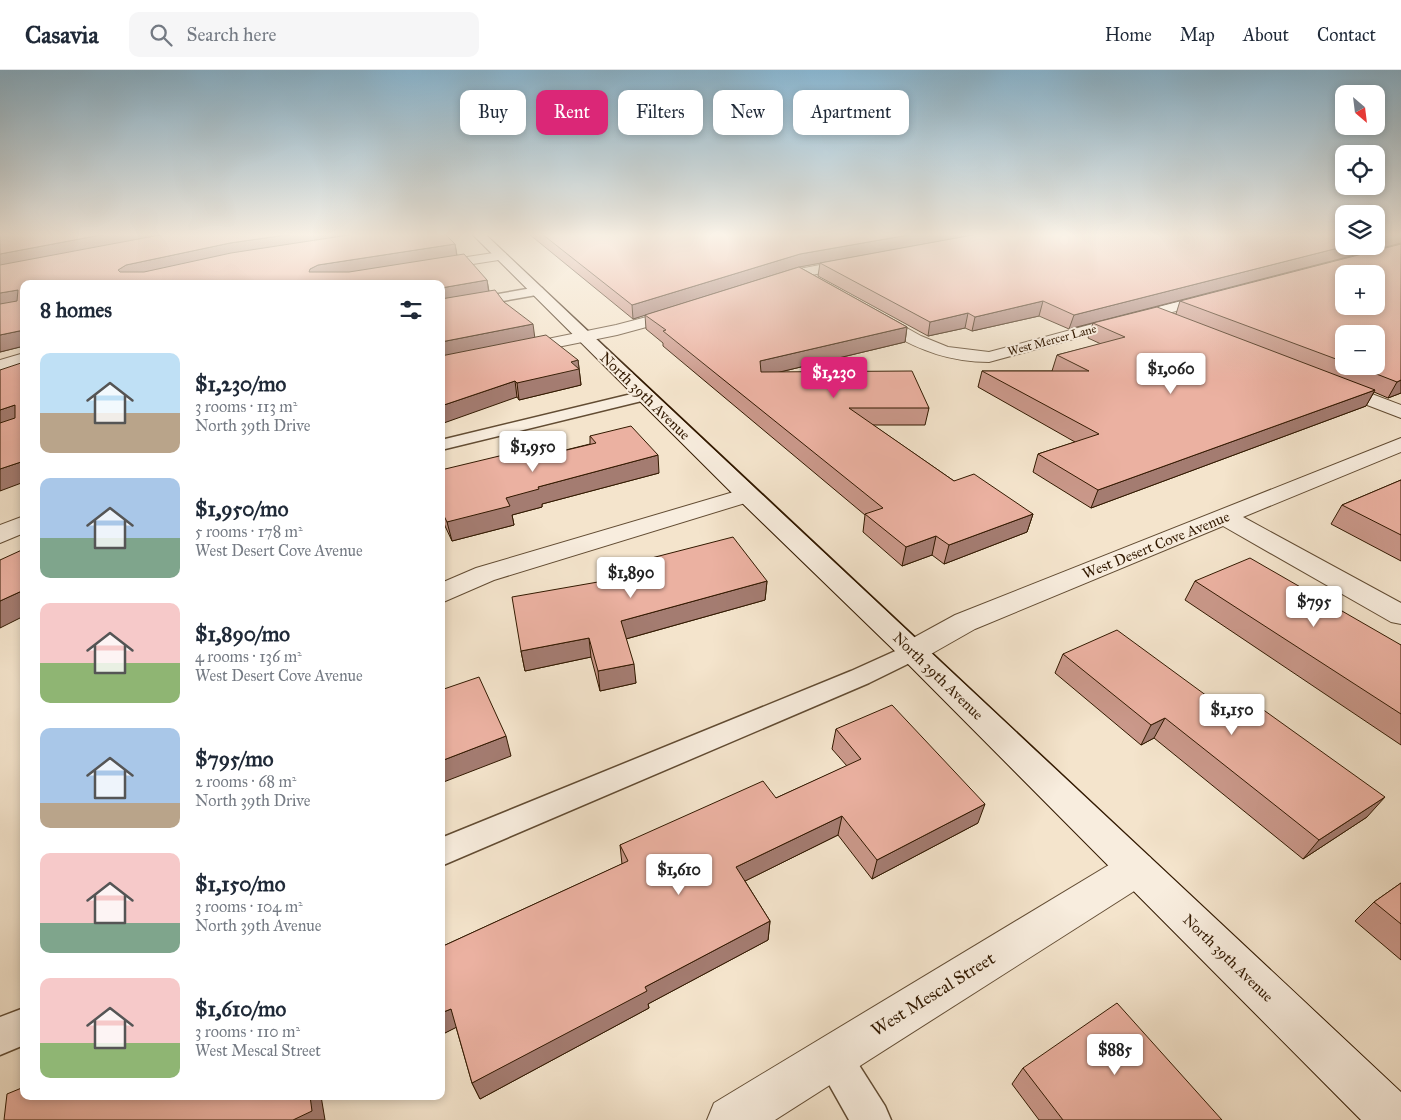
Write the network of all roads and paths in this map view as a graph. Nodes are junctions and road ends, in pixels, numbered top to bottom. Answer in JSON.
{"nodes":[{"id":1,"x":529,"y":283,"type":"edge"},
{"id":2,"x":767,"y":283,"type":"edge"},
{"id":3,"x":758,"y":286,"type":"edge"},
{"id":4,"x":538,"y":291,"type":"junction"},
{"id":5,"x":1227,"y":293,"type":"edge"},
{"id":6,"x":445,"y":307,"type":"edge"},
{"id":7,"x":697,"y":307,"type":"edge"},
{"id":8,"x":858,"y":307,"type":"edge"},
{"id":9,"x":1150,"y":313,"type":"junction"},
{"id":10,"x":1178,"y":324,"type":"edge"},
{"id":11,"x":584,"y":337,"type":"junction"},
{"id":12,"x":502,"y":353,"type":"edge"},
{"id":13,"x":20,"y":359,"type":"edge"},
{"id":14,"x":0,"y":366,"type":"edge"},
{"id":15,"x":1317,"y":379,"type":"edge"},
{"id":16,"x":644,"y":396,"type":"junction"},
{"id":17,"x":1401,"y":412,"type":"edge"},
{"id":18,"x":445,"y":444,"type":"edge"},
{"id":19,"x":1401,"y":444,"type":"edge"},
{"id":20,"x":747,"y":495,"type":"junction"},
{"id":21,"x":1225,"y":517,"type":"junction"},
{"id":22,"x":20,"y":525,"type":"edge"},
{"id":23,"x":0,"y":535,"type":"edge"},
{"id":24,"x":445,"y":592,"type":"edge"},
{"id":25,"x":1401,"y":615,"type":"edge"},
{"id":26,"x":913,"y":651,"type":"junction"},
{"id":27,"x":445,"y":850,"type":"edge"},
{"id":28,"x":1136,"y":870,"type":"junction"},
{"id":29,"x":20,"y":1028,"type":"edge"},
{"id":30,"x":0,"y":1036,"type":"edge"},
{"id":31,"x":832,"y":1056,"type":"junction"},
{"id":32,"x":732,"y":1120,"type":"edge"},
{"id":33,"x":871,"y":1120,"type":"edge"},
{"id":34,"x":1395,"y":1120,"type":"edge"}],
"edges":[{"from":1,"to":4,"type":"street","name":"North 39th Avenue"},
{"from":2,"to":3,"type":"street"},
{"from":4,"to":6,"type":"lane"},
{"from":4,"to":11,"type":"street","name":"North 39th Avenue"},
{"from":5,"to":9,"type":"street","name":"West Mercer Lane"},
{"from":7,"to":11,"type":"street"},
{"from":8,"to":9,"type":"street","name":"West Mercer Lane"},
{"from":9,"to":10,"type":"street"},
{"from":11,"to":12,"type":"street"},
{"from":11,"to":16,"type":"street","name":"North 39th Avenue"},
{"from":13,"to":14,"type":"street"},
{"from":15,"to":17,"type":"street"},
{"from":16,"to":18,"type":"lane"},
{"from":16,"to":20,"type":"street","name":"North 39th Avenue"},
{"from":19,"to":21,"type":"street","name":"West Desert Cove Avenue"},
{"from":20,"to":24,"type":"street"},
{"from":20,"to":26,"type":"street","name":"North 39th Avenue"},
{"from":21,"to":25,"type":"street"},
{"from":21,"to":26,"type":"street","name":"West Desert Cove Avenue"},
{"from":22,"to":23,"type":"street"},
{"from":26,"to":27,"type":"lane"},
{"from":26,"to":28,"type":"street","name":"North 39th Avenue"},
{"from":28,"to":31,"type":"street","name":"West Mescal Street"},
{"from":28,"to":34,"type":"street","name":"North 39th Avenue"},
{"from":29,"to":30,"type":"lane"},
{"from":31,"to":32,"type":"street","name":"West Mescal Street"},
{"from":31,"to":33,"type":"lane"}]}
